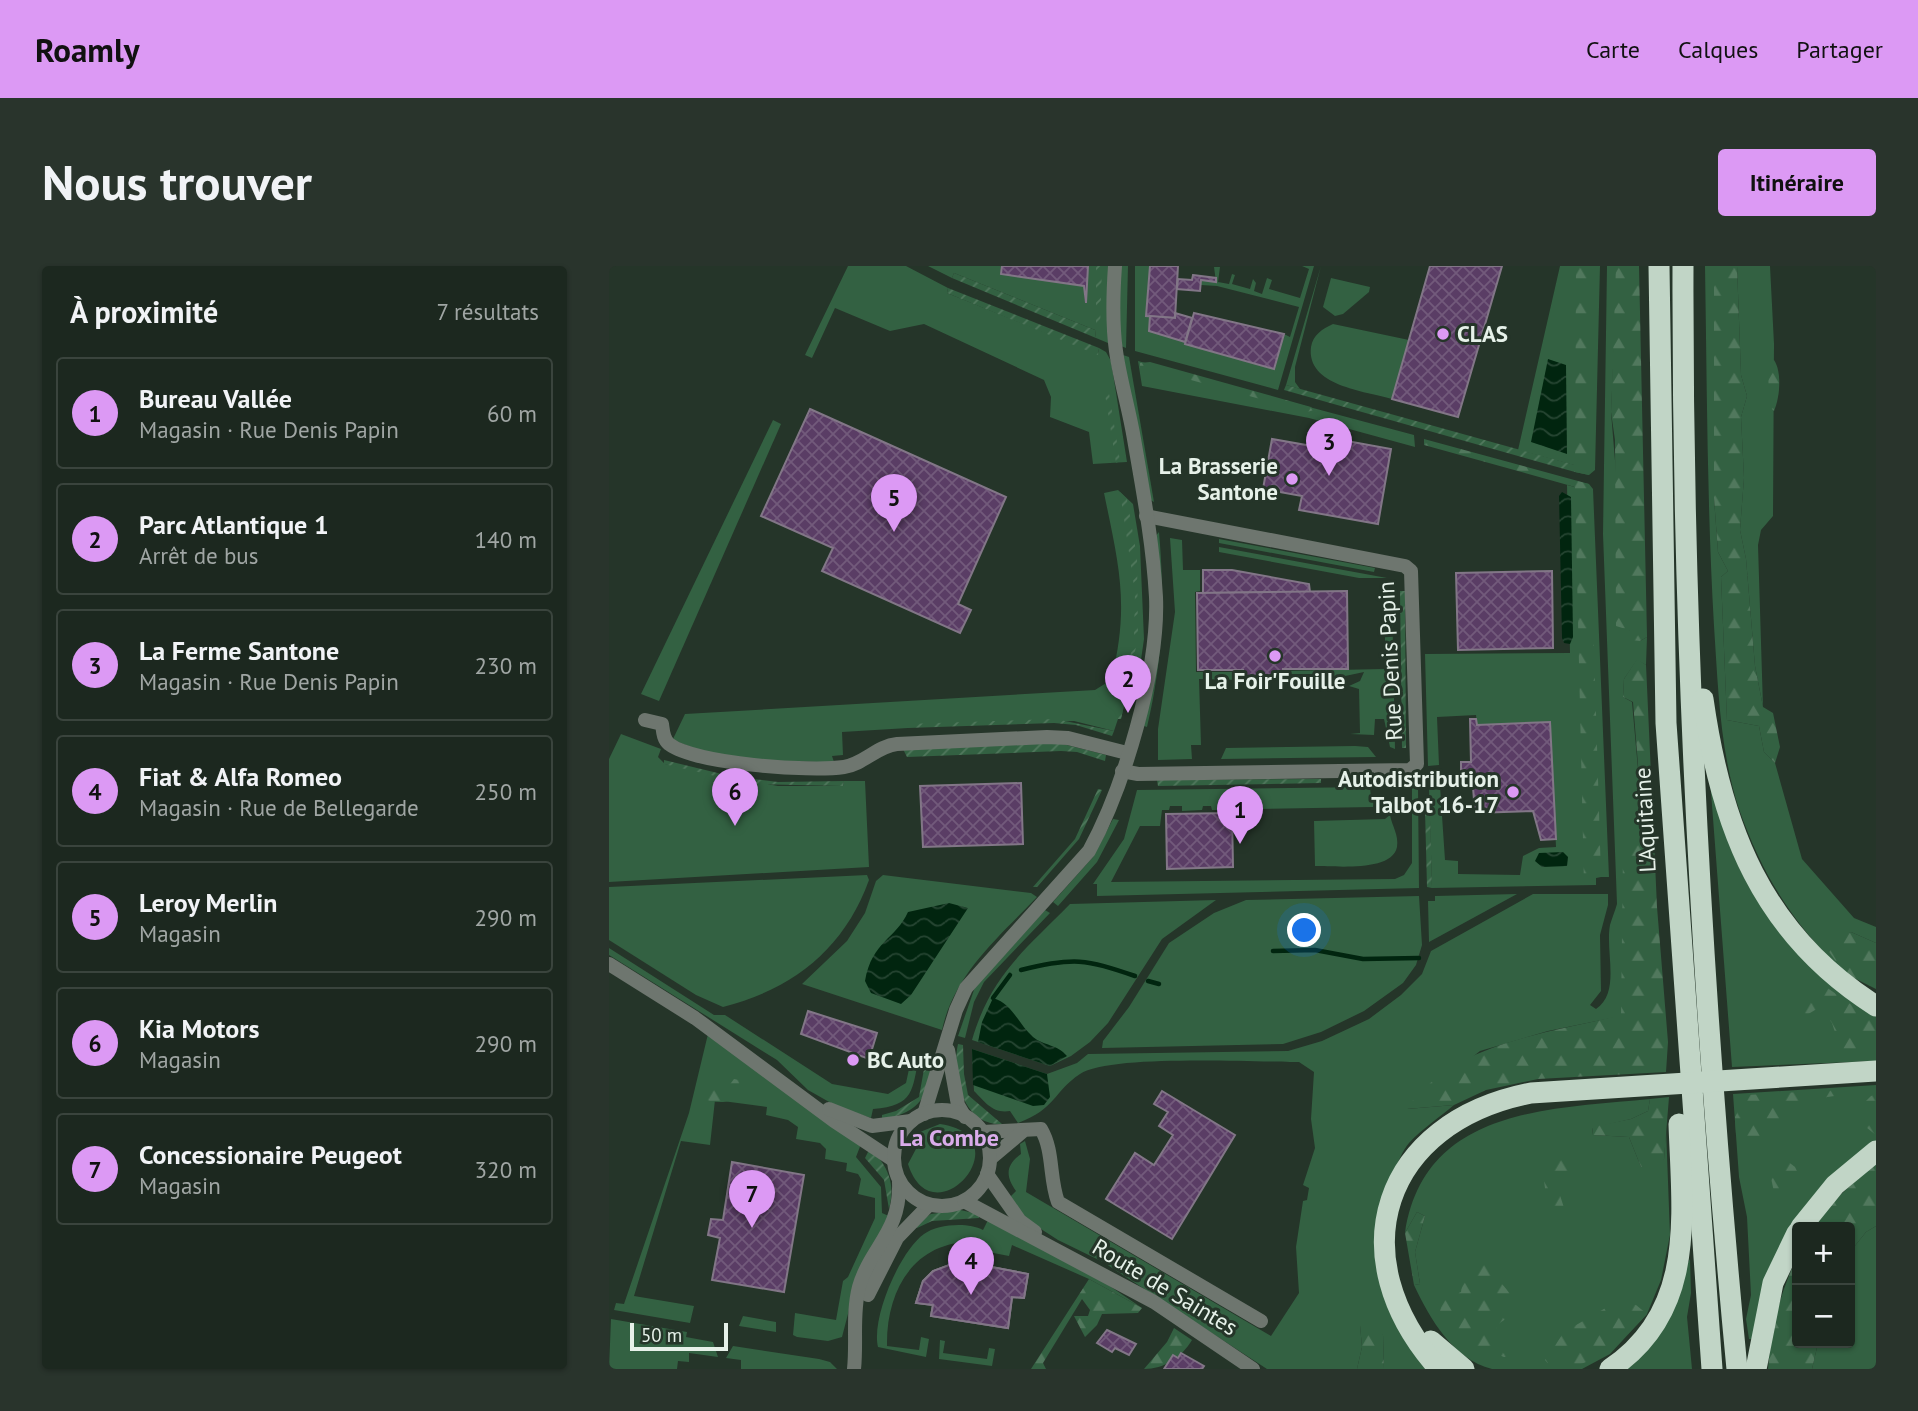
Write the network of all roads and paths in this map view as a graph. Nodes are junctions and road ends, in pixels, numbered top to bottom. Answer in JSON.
{"nodes":[{"id":1,"x":1115,"y":266,"type":"edge"},
{"id":2,"x":1659,"y":266,"type":"edge"},
{"id":3,"x":1683,"y":266,"type":"edge"},
{"id":4,"x":1146,"y":516,"type":"junction"},
{"id":5,"x":1687,"y":579,"type":"junction"},
{"id":6,"x":645,"y":720,"type":"dead end"},
{"id":7,"x":1127,"y":753,"type":"junction"},
{"id":8,"x":1122,"y":772,"type":"junction"},
{"id":9,"x":1680,"y":950,"type":"junction"},
{"id":10,"x":609,"y":964,"type":"edge"},
{"id":11,"x":1876,"y":1006,"type":"edge"},
{"id":12,"x":948,"y":1045,"type":"junction"},
{"id":13,"x":1876,"y":1071,"type":"edge"},
{"id":14,"x":1876,"y":1079,"type":"edge"},
{"id":15,"x":1747,"y":1081,"type":"junction"},
{"id":16,"x":1649,"y":1089,"type":"junction"},
{"id":17,"x":801,"y":1095,"type":"junction"},
{"id":18,"x":965,"y":1116,"type":"junction"},
{"id":19,"x":918,"y":1117,"type":"junction"},
{"id":20,"x":982,"y":1132,"type":"junction"},
{"id":21,"x":1022,"y":1132,"type":"junction"},
{"id":22,"x":1876,"y":1151,"type":"edge"},
{"id":23,"x":893,"y":1160,"type":"junction"},
{"id":24,"x":988,"y":1167,"type":"junction"},
{"id":25,"x":899,"y":1182,"type":"junction"},
{"id":26,"x":964,"y":1201,"type":"junction"},
{"id":27,"x":929,"y":1205,"type":"junction"},
{"id":28,"x":1805,"y":1222,"type":"edge"},
{"id":29,"x":1792,"y":1243,"type":"edge"},
{"id":30,"x":1053,"y":1246,"type":"junction"},
{"id":31,"x":1261,"y":1321,"type":"dead end"},
{"id":32,"x":856,"y":1333,"type":"junction"},
{"id":33,"x":853,"y":1369,"type":"edge"},
{"id":34,"x":1253,"y":1369,"type":"edge"},
{"id":35,"x":1439,"y":1369,"type":"edge"},
{"id":36,"x":1464,"y":1369,"type":"edge"},
{"id":37,"x":1609,"y":1369,"type":"edge"},
{"id":38,"x":1713,"y":1369,"type":"edge"},
{"id":39,"x":1737,"y":1369,"type":"edge"},
{"id":40,"x":1756,"y":1369,"type":"edge"}],
"edges":[{"from":1,"to":4,"type":"street"},
{"from":2,"to":9,"type":"highway","name":"L'Aquitaine"},
{"from":3,"to":5,"type":"highway"},
{"from":4,"to":7,"type":"street"},
{"from":4,"to":8,"type":"street","name":"Rue Denis Papin"},
{"from":5,"to":11,"type":"highway"},
{"from":5,"to":39,"type":"highway"},
{"from":6,"to":7,"type":"street"},
{"from":7,"to":8,"type":"street"},
{"from":8,"to":12,"type":"street"},
{"from":9,"to":37,"type":"highway"},
{"from":9,"to":38,"type":"highway","name":"L'Aquitaine"},
{"from":10,"to":17,"type":"street"},
{"from":12,"to":18,"type":"street"},
{"from":12,"to":19,"type":"street"},
{"from":13,"to":15,"type":"highway"},
{"from":14,"to":15,"type":"highway"},
{"from":15,"to":16,"type":"highway"},
{"from":16,"to":35,"type":"highway"},
{"from":16,"to":36,"type":"highway"},
{"from":17,"to":19,"type":"street"},
{"from":17,"to":23,"type":"street"},
{"from":18,"to":19,"type":"street"},
{"from":18,"to":20,"type":"street"},
{"from":19,"to":23,"type":"street"},
{"from":20,"to":21,"type":"street"},
{"from":20,"to":24,"type":"street"},
{"from":21,"to":24,"type":"street"},
{"from":21,"to":31,"type":"street"},
{"from":22,"to":28,"type":"highway"},
{"from":23,"to":25,"type":"street"},
{"from":24,"to":26,"type":"street"},
{"from":24,"to":30,"type":"street"},
{"from":25,"to":27,"type":"street"},
{"from":25,"to":32,"type":"street"},
{"from":26,"to":27,"type":"street"},
{"from":26,"to":30,"type":"street"},
{"from":27,"to":32,"type":"street"},
{"from":29,"to":40,"type":"highway"},
{"from":30,"to":34,"type":"street","name":"Route de Saintes"},
{"from":32,"to":33,"type":"street"}]}
